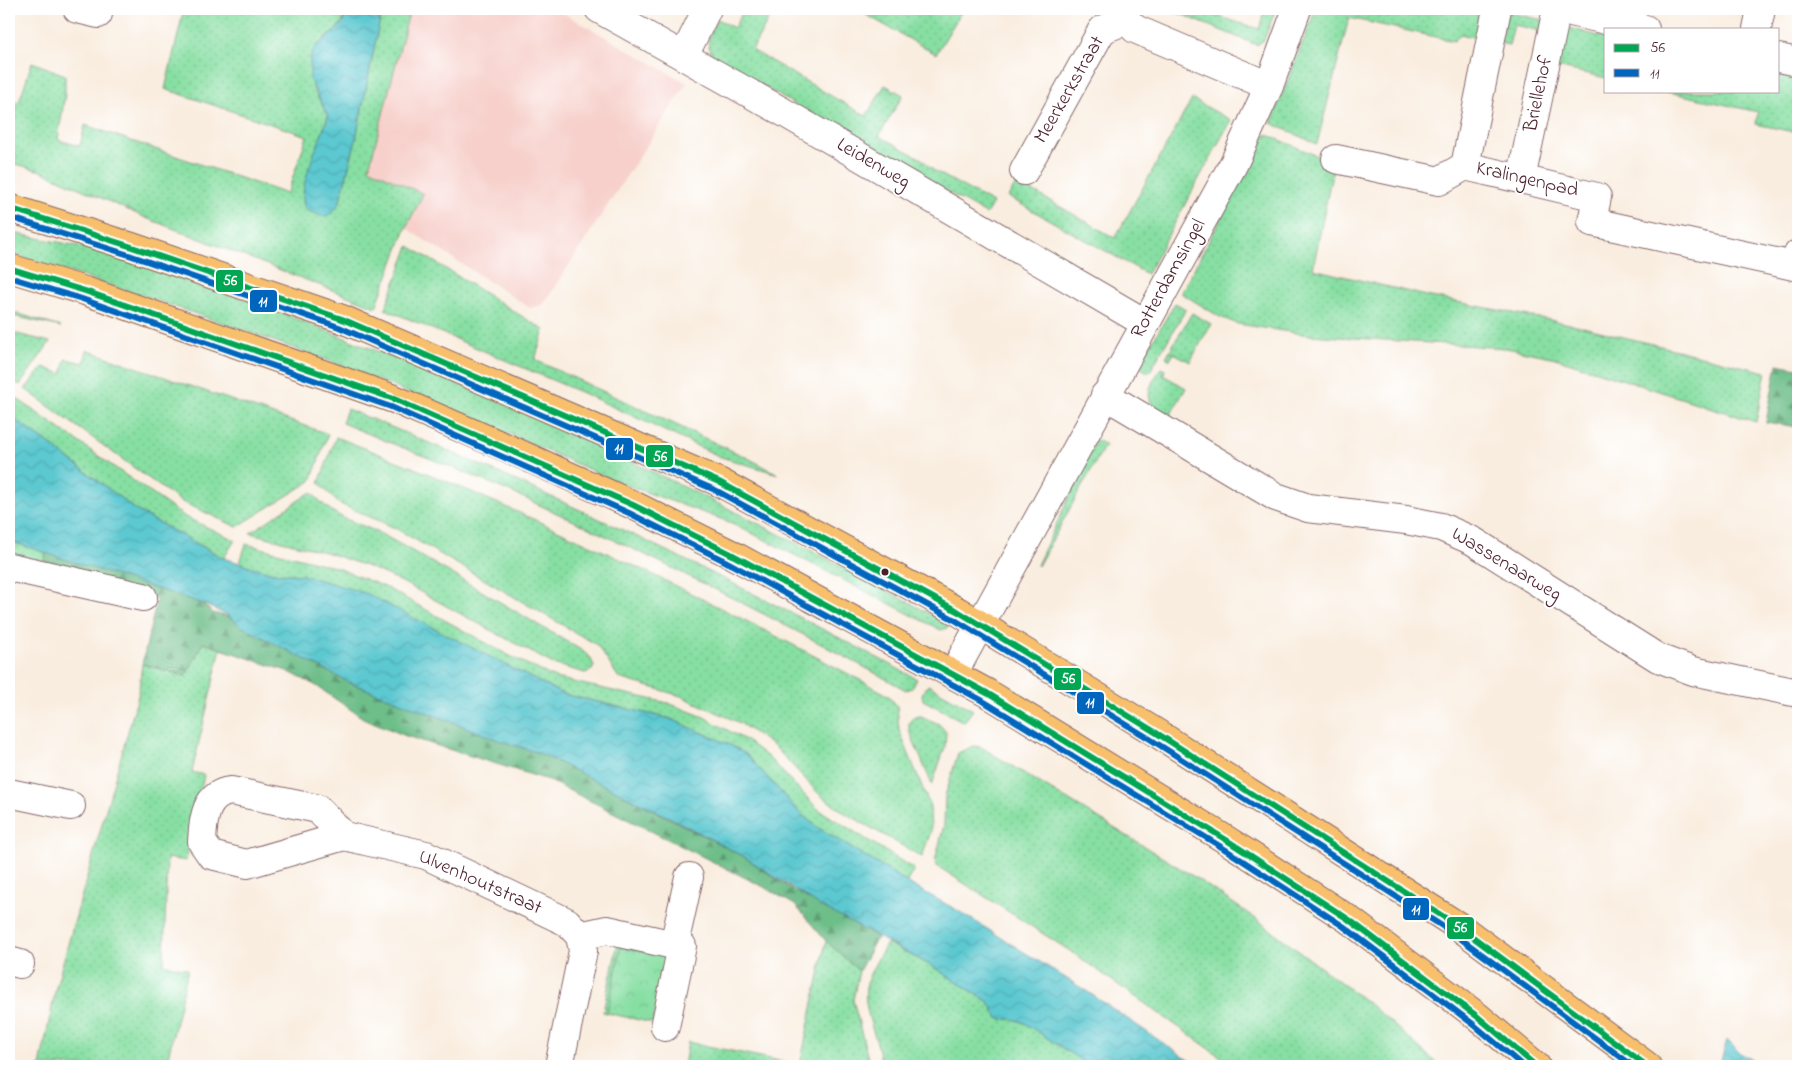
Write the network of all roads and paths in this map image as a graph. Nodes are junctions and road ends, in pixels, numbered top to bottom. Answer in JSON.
{"nodes":[{"id":1,"x":77,"y":9,"type":"edge"},
{"id":2,"x":99,"y":9,"type":"edge"},
{"id":3,"x":599,"y":9,"type":"edge"},
{"id":4,"x":707,"y":9,"type":"edge"},
{"id":5,"x":1297,"y":9,"type":"edge"},
{"id":6,"x":1497,"y":9,"type":"edge"},
{"id":7,"x":1557,"y":9,"type":"edge"},
{"id":8,"x":1761,"y":9,"type":"edge"},
{"id":9,"x":1125,"y":14,"type":"edge"},
{"id":10,"x":1641,"y":28,"type":"edge"},
{"id":11,"x":1756,"y":28,"type":"edge"},
{"id":12,"x":684,"y":56,"type":"junction"},
{"id":13,"x":1780,"y":58,"type":"edge"},
{"id":14,"x":1798,"y":62,"type":"edge"},
{"id":15,"x":1269,"y":86,"type":"junction"},
{"id":16,"x":1336,"y":158,"type":"dead end"},
{"id":17,"x":1465,"y":166,"type":"junction"},
{"id":18,"x":1024,"y":171,"type":"dead end"},
{"id":19,"x":1521,"y":179,"type":"junction"},
{"id":20,"x":9,"y":208,"type":"edge"},
{"id":21,"x":1798,"y":254,"type":"edge"},
{"id":22,"x":9,"y":268,"type":"edge"},
{"id":23,"x":1145,"y":322,"type":"junction"},
{"id":24,"x":1105,"y":396,"type":"junction"},
{"id":25,"x":9,"y":567,"type":"edge"},
{"id":26,"x":143,"y":597,"type":"dead end"},
{"id":27,"x":980,"y":624,"type":"junction"},
{"id":28,"x":953,"y":674,"type":"junction"},
{"id":29,"x":1798,"y":693,"type":"edge"},
{"id":30,"x":9,"y":793,"type":"edge"},
{"id":31,"x":71,"y":806,"type":"dead end"},
{"id":32,"x":344,"y":836,"type":"junction"},
{"id":33,"x":689,"y":877,"type":"dead end"},
{"id":34,"x":580,"y":936,"type":"junction"},
{"id":35,"x":674,"y":945,"type":"junction"},
{"id":36,"x":665,"y":1027,"type":"dead end"},
{"id":37,"x":559,"y":1066,"type":"edge"},
{"id":38,"x":1536,"y":1066,"type":"edge"},
{"id":39,"x":1647,"y":1066,"type":"edge"}],
"edges":[{"from":1,"to":2,"type":"street"},
{"from":3,"to":12,"type":"street","name":"Leidenweg"},
{"from":4,"to":12,"type":"street"},
{"from":5,"to":15,"type":"street","name":"Rotterdamsingel"},
{"from":6,"to":17,"type":"street"},
{"from":7,"to":10,"type":"street"},
{"from":7,"to":19,"type":"street","name":"Briellehof"},
{"from":8,"to":11,"type":"street"},
{"from":9,"to":15,"type":"street","name":"Meerkerkstraat"},
{"from":9,"to":18,"type":"street","name":"Meerkerkstraat"},
{"from":12,"to":23,"type":"street","name":"Leidenweg"},
{"from":13,"to":14,"type":"street"},
{"from":15,"to":23,"type":"street","name":"Rotterdamsingel"},
{"from":16,"to":17,"type":"street","name":"Kralingenpad"},
{"from":17,"to":19,"type":"street","name":"Kralingenpad"},
{"from":19,"to":21,"type":"street","name":"Kralingenpad"},
{"from":20,"to":27,"type":"main road"},
{"from":22,"to":28,"type":"main road"},
{"from":23,"to":24,"type":"street","name":"Rotterdamsingel"},
{"from":24,"to":27,"type":"street","name":"Rotterdamsingel"},
{"from":24,"to":29,"type":"street","name":"Wassenaarweg"},
{"from":25,"to":26,"type":"street"},
{"from":27,"to":28,"type":"street","name":"Rotterdamsingel"},
{"from":27,"to":39,"type":"main road"},
{"from":28,"to":38,"type":"main road"},
{"from":30,"to":31,"type":"street"},
{"from":32,"to":32,"type":"street","name":"Ulvenhoutstraat"},
{"from":32,"to":34,"type":"street","name":"Ulvenhoutstraat"},
{"from":33,"to":35,"type":"street"},
{"from":34,"to":35,"type":"street"},
{"from":34,"to":37,"type":"street"},
{"from":35,"to":36,"type":"street"}]}
